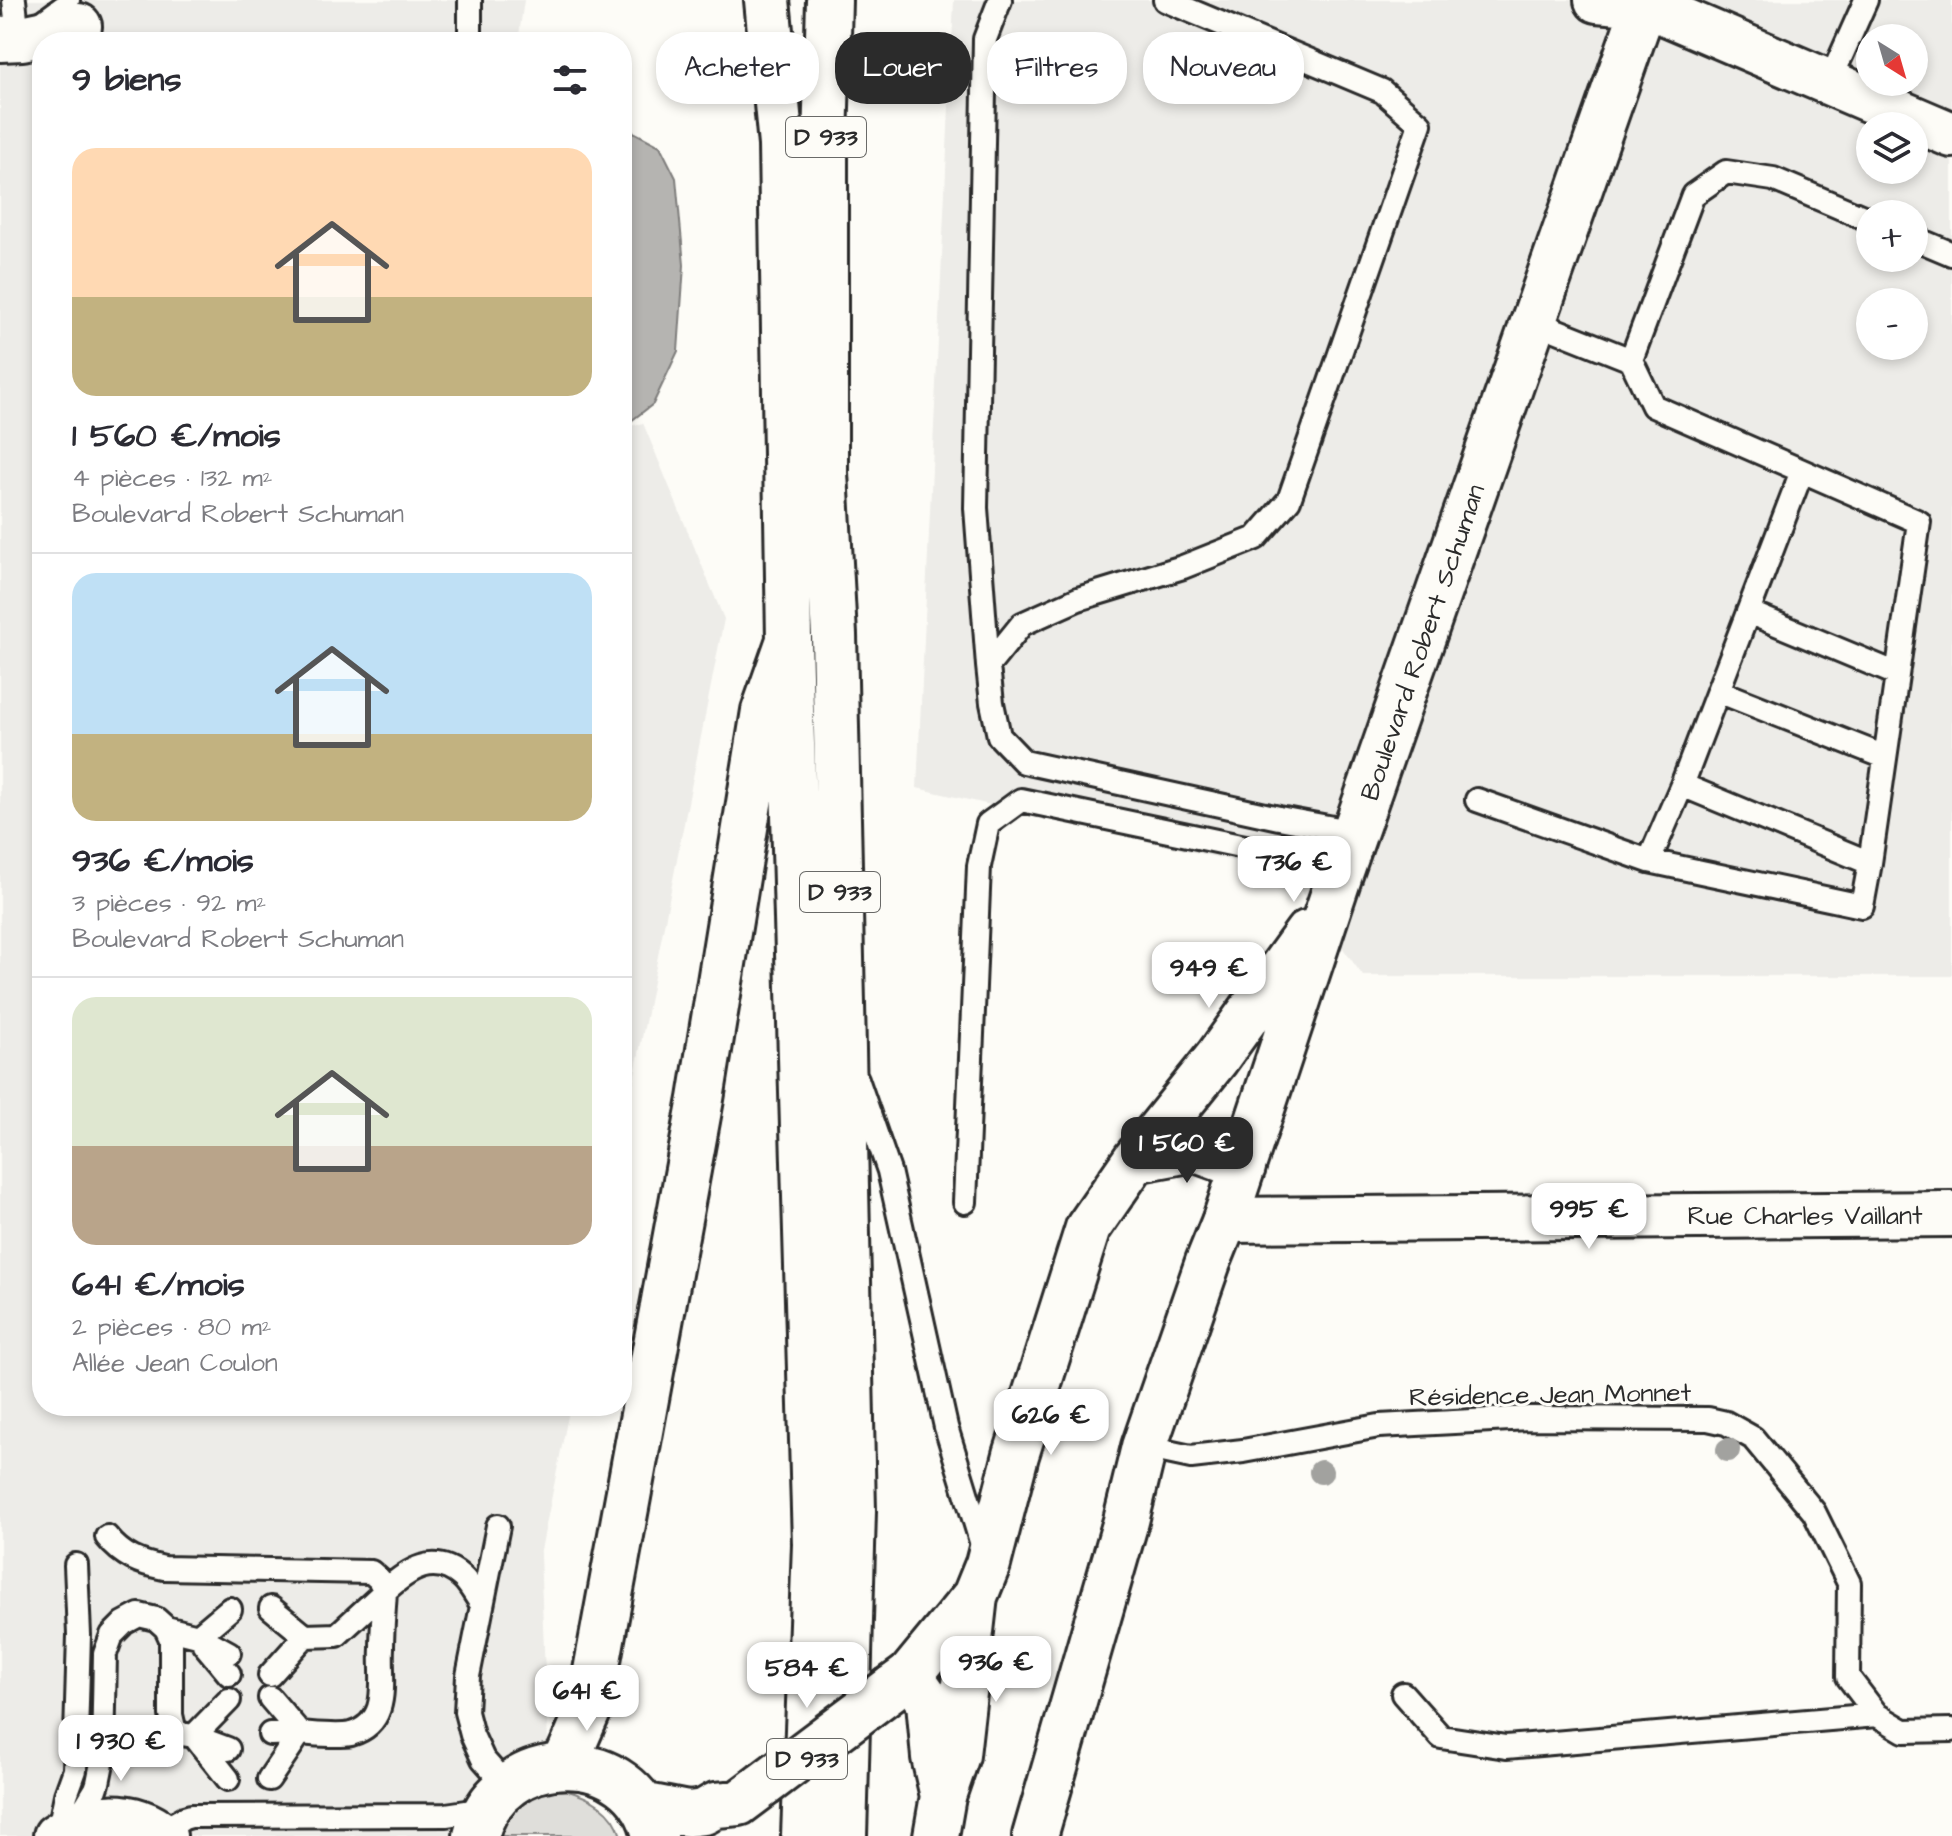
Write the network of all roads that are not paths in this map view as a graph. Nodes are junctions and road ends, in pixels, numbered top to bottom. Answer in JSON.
{"nodes":[{"id":1,"x":470,"y":0,"type":"edge"},
{"id":2,"x":767,"y":0,"type":"edge"},
{"id":3,"x":829,"y":0,"type":"edge"},
{"id":4,"x":1000,"y":0,"type":"edge"},
{"id":5,"x":1165,"y":0,"type":"edge"},
{"id":6,"x":1597,"y":0,"type":"edge"},
{"id":7,"x":1866,"y":0,"type":"edge"},
{"id":8,"x":1644,"y":1,"type":"edge"},
{"id":9,"x":73,"y":13,"type":"edge"},
{"id":10,"x":14,"y":29,"type":"edge"},
{"id":11,"x":470,"y":32,"type":"edge"},
{"id":12,"x":1829,"y":83,"type":"junction"},
{"id":13,"x":1952,"y":135,"type":"edge"},
{"id":14,"x":1856,"y":214,"type":"edge"},
{"id":15,"x":1928,"y":244,"type":"edge"},
{"id":16,"x":1952,"y":254,"type":"edge"},
{"id":17,"x":1533,"y":321,"type":"junction"},
{"id":18,"x":1631,"y":360,"type":"junction"},
{"id":19,"x":1802,"y":471,"type":"junction"},
{"id":20,"x":1748,"y":612,"type":"junction"},
{"id":21,"x":789,"y":640,"type":"junction"},
{"id":22,"x":988,"y":666,"type":"junction"},
{"id":23,"x":1897,"y":674,"type":"junction"},
{"id":24,"x":1718,"y":691,"type":"junction"},
{"id":25,"x":1885,"y":757,"type":"junction"},
{"id":26,"x":1682,"y":785,"type":"junction"},
{"id":27,"x":1477,"y":800,"type":"dead end"},
{"id":28,"x":1355,"y":832,"type":"junction"},
{"id":29,"x":1649,"y":861,"type":"junction"},
{"id":30,"x":1870,"y":863,"type":"junction"},
{"id":31,"x":1336,"y":886,"type":"junction"},
{"id":32,"x":844,"y":1040,"type":"junction"},
{"id":33,"x":1135,"y":1160,"type":"junction"},
{"id":34,"x":1243,"y":1167,"type":"junction"},
{"id":35,"x":965,"y":1202,"type":"dead end"},
{"id":36,"x":1952,"y":1214,"type":"edge"},
{"id":37,"x":1225,"y":1220,"type":"junction"},
{"id":38,"x":1144,"y":1447,"type":"junction"},
{"id":39,"x":498,"y":1526,"type":"dead end"},
{"id":40,"x":107,"y":1537,"type":"dead end"},
{"id":41,"x":76,"y":1565,"type":"dead end"},
{"id":42,"x":982,"y":1580,"type":"junction"},
{"id":43,"x":385,"y":1591,"type":"junction"},
{"id":44,"x":481,"y":1603,"type":"junction"},
{"id":45,"x":230,"y":1619,"type":"dead end"},
{"id":46,"x":166,"y":1628,"type":"junction"},
{"id":47,"x":198,"y":1636,"type":"junction"},
{"id":48,"x":305,"y":1636,"type":"junction"},
{"id":49,"x":229,"y":1664,"type":"dead end"},
{"id":50,"x":270,"y":1675,"type":"dead end"},
{"id":51,"x":901,"y":1682,"type":"junction"},
{"id":52,"x":1403,"y":1694,"type":"dead end"},
{"id":53,"x":1877,"y":1715,"type":"junction"},
{"id":54,"x":1952,"y":1730,"type":"edge"},
{"id":55,"x":300,"y":1733,"type":"junction"},
{"id":56,"x":194,"y":1736,"type":"junction"},
{"id":57,"x":229,"y":1741,"type":"junction"},
{"id":58,"x":270,"y":1741,"type":"junction"},
{"id":59,"x":565,"y":1764,"type":"junction"},
{"id":60,"x":741,"y":1808,"type":"edge"},
{"id":61,"x":490,"y":1810,"type":"edge"},
{"id":62,"x":940,"y":1816,"type":"edge"},
{"id":63,"x":648,"y":1821,"type":"edge"},
{"id":64,"x":63,"y":1832,"type":"edge"},
{"id":65,"x":162,"y":1834,"type":"edge"},
{"id":66,"x":804,"y":1836,"type":"edge"},
{"id":67,"x":844,"y":1836,"type":"edge"},
{"id":68,"x":1035,"y":1836,"type":"edge"}],
"edges":[{"from":1,"to":11,"type":"lane"},
{"from":2,"to":21,"type":"main road","number":"D 933"},
{"from":3,"to":32,"type":"main road","number":"D 933"},
{"from":4,"to":22,"type":"lane"},
{"from":5,"to":22,"type":"lane"},
{"from":6,"to":8,"type":"main road"},
{"from":7,"to":12,"type":"lane"},
{"from":8,"to":12,"type":"main road"},
{"from":8,"to":17,"type":"main road","name":"Boulevard Robert Schuman"},
{"from":9,"to":10,"type":"main road"},
{"from":12,"to":13,"type":"main road"},
{"from":14,"to":18,"type":"lane"},
{"from":15,"to":16,"type":"lane"},
{"from":17,"to":18,"type":"lane"},
{"from":17,"to":28,"type":"main road","name":"Boulevard Robert Schuman"},
{"from":18,"to":19,"type":"lane"},
{"from":19,"to":20,"type":"lane"},
{"from":19,"to":23,"type":"lane"},
{"from":20,"to":23,"type":"lane"},
{"from":20,"to":24,"type":"lane"},
{"from":21,"to":59,"type":"main road"},
{"from":21,"to":66,"type":"main road","number":"D 933"},
{"from":22,"to":28,"type":"lane"},
{"from":23,"to":25,"type":"lane"},
{"from":24,"to":25,"type":"lane"},
{"from":24,"to":26,"type":"lane"},
{"from":25,"to":30,"type":"lane"},
{"from":26,"to":29,"type":"lane"},
{"from":26,"to":30,"type":"lane"},
{"from":27,"to":29,"type":"lane"},
{"from":28,"to":31,"type":"main road","name":"Boulevard Robert Schuman"},
{"from":29,"to":30,"type":"lane"},
{"from":31,"to":33,"type":"main road"},
{"from":31,"to":34,"type":"main road","name":"Boulevard Robert Schuman"},
{"from":31,"to":35,"type":"lane"},
{"from":32,"to":42,"type":"lane"},
{"from":32,"to":67,"type":"main road","number":"D 933"},
{"from":33,"to":34,"type":"main road"},
{"from":33,"to":42,"type":"main road"},
{"from":34,"to":37,"type":"main road","name":"Boulevard Robert Schuman"},
{"from":36,"to":37,"type":"main road","name":"Rue Charles Vaillant"},
{"from":37,"to":38,"type":"main road","name":"Boulevard Robert Schuman"},
{"from":38,"to":53,"type":"lane","name":"Résidence Jean Monnet"},
{"from":38,"to":68,"type":"main road","name":"Boulevard Robert Schuman"},
{"from":39,"to":44,"type":"lane"},
{"from":40,"to":43,"type":"lane"},
{"from":41,"to":64,"type":"lane"},
{"from":42,"to":51,"type":"main road"},
{"from":42,"to":62,"type":"main road"},
{"from":43,"to":44,"type":"lane"},
{"from":43,"to":48,"type":"lane"},
{"from":43,"to":55,"type":"lane"},
{"from":44,"to":61,"type":"lane"},
{"from":45,"to":47,"type":"lane"},
{"from":46,"to":47,"type":"lane"},
{"from":46,"to":56,"type":"lane"},
{"from":46,"to":64,"type":"lane"},
{"from":47,"to":49,"type":"lane"},
{"from":48,"to":48,"type":"lane"},
{"from":48,"to":50,"type":"lane"},
{"from":51,"to":60,"type":"main road","bridge":true},
{"from":51,"to":62,"type":"main road"},
{"from":52,"to":53,"type":"lane"},
{"from":53,"to":54,"type":"lane","name":"Résidence Jean Monnet"},
{"from":55,"to":58,"type":"lane"},
{"from":55,"to":58,"type":"lane"},
{"from":55,"to":58,"type":"lane"},
{"from":56,"to":57,"type":"lane"},
{"from":56,"to":57,"type":"lane"},
{"from":56,"to":57,"type":"lane"},
{"from":59,"to":61,"type":"main road"},
{"from":59,"to":63,"type":"main road"},
{"from":60,"to":63,"type":"main road"},
{"from":61,"to":65,"type":"lane"},
{"from":64,"to":65,"type":"main road"}]}
